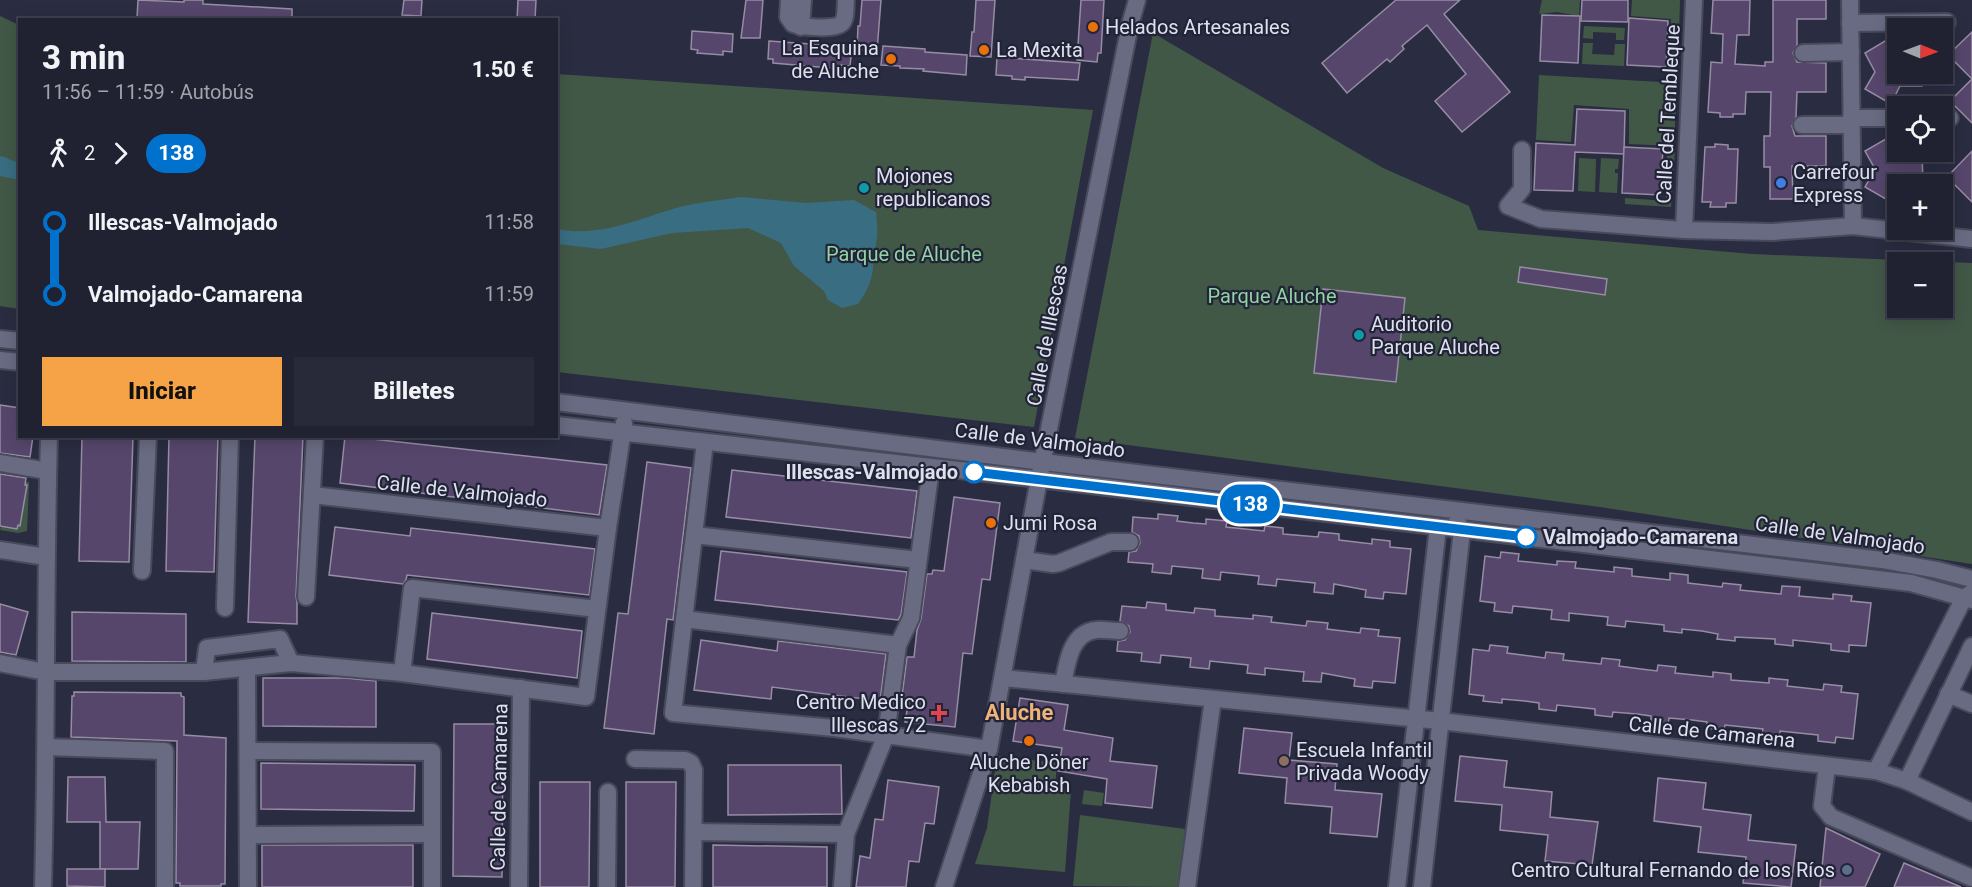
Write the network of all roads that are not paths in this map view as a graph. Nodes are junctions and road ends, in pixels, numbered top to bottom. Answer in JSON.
{"nodes":[{"id":1,"x":789,"y":0,"type":"edge"},
{"id":2,"x":803,"y":0,"type":"edge"},
{"id":3,"x":846,"y":0,"type":"edge"},
{"id":4,"x":1137,"y":0,"type":"edge"},
{"id":5,"x":1694,"y":0,"type":"edge"},
{"id":6,"x":1850,"y":0,"type":"edge"},
{"id":7,"x":1850,"y":23,"type":"junction"},
{"id":8,"x":1887,"y":23,"type":"edge"},
{"id":9,"x":801,"y":27,"type":"junction"},
{"id":10,"x":1851,"y":52,"type":"junction"},
{"id":11,"x":1803,"y":53,"type":"dead end"},
{"id":12,"x":1887,"y":119,"type":"edge"},
{"id":13,"x":1851,"y":121,"type":"junction"},
{"id":14,"x":1802,"y":125,"type":"dead end"},
{"id":15,"x":1522,"y":150,"type":"dead end"},
{"id":16,"x":1853,"y":225,"type":"junction"},
{"id":17,"x":1684,"y":230,"type":"junction"},
{"id":18,"x":1972,"y":239,"type":"edge"},
{"id":19,"x":0,"y":339,"type":"edge"},
{"id":20,"x":18,"y":341,"type":"edge"},
{"id":21,"x":0,"y":360,"type":"edge"},
{"id":22,"x":18,"y":362,"type":"edge"},
{"id":23,"x":558,"y":402,"type":"edge"},
{"id":24,"x":625,"y":410,"type":"junction"},
{"id":25,"x":558,"y":425,"type":"edge"},
{"id":26,"x":624,"y":433,"type":"junction"},
{"id":27,"x":49,"y":438,"type":"edge"},
{"id":28,"x":148,"y":438,"type":"edge"},
{"id":29,"x":230,"y":438,"type":"edge"},
{"id":30,"x":315,"y":438,"type":"edge"},
{"id":31,"x":705,"y":442,"type":"junction"},
{"id":32,"x":1043,"y":462,"type":"junction"},
{"id":33,"x":0,"y":463,"type":"edge"},
{"id":34,"x":931,"y":468,"type":"junction"},
{"id":35,"x":48,"y":471,"type":"junction"},
{"id":36,"x":1039,"y":479,"type":"junction"},
{"id":37,"x":312,"y":495,"type":"junction"},
{"id":38,"x":1451,"y":509,"type":"junction"},
{"id":39,"x":1438,"y":527,"type":"junction"},
{"id":40,"x":608,"y":528,"type":"junction"},
{"id":41,"x":1462,"y":530,"type":"junction"},
{"id":42,"x":694,"y":535,"type":"junction"},
{"id":43,"x":1130,"y":542,"type":"dead end"},
{"id":44,"x":0,"y":550,"type":"edge"},
{"id":45,"x":46,"y":558,"type":"junction"},
{"id":46,"x":918,"y":560,"type":"junction"},
{"id":47,"x":1024,"y":560,"type":"junction"},
{"id":48,"x":142,"y":571,"type":"dead end"},
{"id":49,"x":1972,"y":579,"type":"edge"},
{"id":50,"x":306,"y":597,"type":"dead end"},
{"id":51,"x":1969,"y":597,"type":"edge"},
{"id":52,"x":225,"y":608,"type":"dead end"},
{"id":53,"x":597,"y":609,"type":"junction"},
{"id":54,"x":684,"y":619,"type":"junction"},
{"id":55,"x":1120,"y":631,"type":"dead end"},
{"id":56,"x":898,"y":645,"type":"junction"},
{"id":57,"x":1972,"y":646,"type":"edge"},
{"id":58,"x":0,"y":663,"type":"edge"},
{"id":59,"x":291,"y":663,"type":"junction"},
{"id":60,"x":247,"y":668,"type":"junction"},
{"id":61,"x":45,"y":672,"type":"junction"},
{"id":62,"x":204,"y":672,"type":"junction"},
{"id":63,"x":402,"y":673,"type":"junction"},
{"id":64,"x":1003,"y":678,"type":"junction"},
{"id":65,"x":1062,"y":684,"type":"junction"},
{"id":66,"x":521,"y":688,"type":"junction"},
{"id":67,"x":1948,"y":694,"type":"junction"},
{"id":68,"x":1213,"y":699,"type":"junction"},
{"id":69,"x":1972,"y":704,"type":"edge"},
{"id":70,"x":1416,"y":720,"type":"junction"},
{"id":71,"x":1440,"y":722,"type":"junction"},
{"id":72,"x":886,"y":735,"type":"junction"},
{"id":73,"x":46,"y":747,"type":"junction"},
{"id":74,"x":988,"y":749,"type":"junction"},
{"id":75,"x":248,"y":751,"type":"junction"},
{"id":76,"x":635,"y":759,"type":"dead end"},
{"id":77,"x":1827,"y":766,"type":"junction"},
{"id":78,"x":1876,"y":771,"type":"junction"},
{"id":79,"x":1908,"y":781,"type":"junction"},
{"id":80,"x":608,"y":792,"type":"dead end"},
{"id":81,"x":1972,"y":812,"type":"edge"},
{"id":82,"x":694,"y":832,"type":"junction"},
{"id":83,"x":432,"y":834,"type":"junction"},
{"id":84,"x":846,"y":834,"type":"junction"},
{"id":85,"x":249,"y":835,"type":"junction"},
{"id":86,"x":1972,"y":878,"type":"edge"},
{"id":87,"x":44,"y":887,"type":"edge"},
{"id":88,"x":165,"y":887,"type":"edge"},
{"id":89,"x":248,"y":887,"type":"edge"},
{"id":90,"x":432,"y":887,"type":"edge"},
{"id":91,"x":519,"y":887,"type":"edge"},
{"id":92,"x":607,"y":887,"type":"edge"},
{"id":93,"x":693,"y":887,"type":"edge"},
{"id":94,"x":842,"y":887,"type":"edge"},
{"id":95,"x":944,"y":887,"type":"edge"},
{"id":96,"x":1187,"y":887,"type":"edge"},
{"id":97,"x":1397,"y":887,"type":"edge"},
{"id":98,"x":1422,"y":887,"type":"edge"}],
"edges":[{"from":1,"to":9,"type":"street"},
{"from":2,"to":9,"type":"street"},
{"from":3,"to":9,"type":"street"},
{"from":4,"to":32,"type":"street","name":"Calle de Illescas"},
{"from":5,"to":17,"type":"street","name":"Calle del Tembleque"},
{"from":6,"to":7,"type":"street"},
{"from":7,"to":8,"type":"street"},
{"from":7,"to":10,"type":"street"},
{"from":10,"to":11,"type":"street"},
{"from":10,"to":13,"type":"street"},
{"from":12,"to":13,"type":"street"},
{"from":13,"to":14,"type":"street"},
{"from":13,"to":16,"type":"street"},
{"from":15,"to":17,"type":"street","name":"Calle del Tembleque"},
{"from":16,"to":17,"type":"street","name":"Calle del Tembleque"},
{"from":16,"to":18,"type":"street","name":"Calle del Tembleque"},
{"from":19,"to":20,"type":"street"},
{"from":21,"to":22,"type":"street"},
{"from":23,"to":24,"type":"street","name":"Calle de Valmojado"},
{"from":24,"to":26,"type":"street"},
{"from":24,"to":32,"type":"street","name":"Calle de Valmojado"},
{"from":25,"to":26,"type":"street","name":"Calle de Valmojado"},
{"from":26,"to":31,"type":"street","name":"Calle de Valmojado"},
{"from":26,"to":40,"type":"street"},
{"from":27,"to":35,"type":"street"},
{"from":28,"to":48,"type":"street"},
{"from":29,"to":52,"type":"street"},
{"from":30,"to":37,"type":"street"},
{"from":31,"to":34,"type":"street","name":"Calle de Valmojado"},
{"from":31,"to":42,"type":"street"},
{"from":32,"to":36,"type":"street","name":"Calle de Illescas"},
{"from":32,"to":38,"type":"street","name":"Calle de Valmojado"},
{"from":33,"to":35,"type":"street"},
{"from":34,"to":36,"type":"street","name":"Calle de Valmojado"},
{"from":34,"to":46,"type":"street"},
{"from":35,"to":45,"type":"street"},
{"from":36,"to":39,"type":"street","name":"Calle de Valmojado"},
{"from":36,"to":47,"type":"street","name":"Calle de Illescas"},
{"from":37,"to":40,"type":"street","name":"Calle de Valmojado"},
{"from":37,"to":50,"type":"street"},
{"from":38,"to":41,"type":"street"},
{"from":38,"to":49,"type":"street","name":"Calle de Valmojado"},
{"from":39,"to":41,"type":"street","name":"Calle de Valmojado"},
{"from":39,"to":70,"type":"street"},
{"from":40,"to":53,"type":"street"},
{"from":41,"to":51,"type":"street","name":"Calle de Valmojado"},
{"from":41,"to":71,"type":"street"},
{"from":42,"to":46,"type":"street"},
{"from":42,"to":54,"type":"street"},
{"from":43,"to":47,"type":"street"},
{"from":44,"to":45,"type":"street"},
{"from":45,"to":61,"type":"street"},
{"from":46,"to":56,"type":"street"},
{"from":47,"to":64,"type":"street","name":"Calle de Illescas"},
{"from":51,"to":78,"type":"street","name":"Calle de Valmojado"},
{"from":53,"to":63,"type":"street"},
{"from":53,"to":66,"type":"street"},
{"from":54,"to":56,"type":"street"},
{"from":54,"to":72,"type":"street"},
{"from":55,"to":65,"type":"street"},
{"from":56,"to":72,"type":"street"},
{"from":57,"to":67,"type":"street"},
{"from":58,"to":61,"type":"street"},
{"from":59,"to":60,"type":"street"},
{"from":59,"to":62,"type":"street"},
{"from":59,"to":63,"type":"street"},
{"from":60,"to":62,"type":"street"},
{"from":60,"to":75,"type":"street"},
{"from":61,"to":62,"type":"street"},
{"from":61,"to":73,"type":"street"},
{"from":63,"to":66,"type":"street"},
{"from":64,"to":65,"type":"street"},
{"from":64,"to":74,"type":"street","name":"Calle de Illescas"},
{"from":65,"to":68,"type":"street"},
{"from":66,"to":91,"type":"street","name":"Calle de Camarena"},
{"from":67,"to":69,"type":"street"},
{"from":67,"to":79,"type":"street"},
{"from":68,"to":70,"type":"street"},
{"from":68,"to":96,"type":"street"},
{"from":70,"to":71,"type":"street","name":"Calle de Camarena"},
{"from":70,"to":97,"type":"street"},
{"from":71,"to":77,"type":"street","name":"Calle de Camarena"},
{"from":71,"to":98,"type":"street"},
{"from":72,"to":74,"type":"street"},
{"from":72,"to":84,"type":"street"},
{"from":73,"to":87,"type":"street"},
{"from":73,"to":88,"type":"street"},
{"from":74,"to":95,"type":"street","name":"Calle de Illescas"},
{"from":75,"to":83,"type":"street"},
{"from":75,"to":85,"type":"street"},
{"from":76,"to":82,"type":"street"},
{"from":77,"to":78,"type":"street","name":"Calle de Camarena"},
{"from":77,"to":86,"type":"street"},
{"from":78,"to":79,"type":"street","name":"Calle de Camarena"},
{"from":79,"to":81,"type":"street","name":"Calle de Camarena"},
{"from":80,"to":92,"type":"street"},
{"from":82,"to":84,"type":"street"},
{"from":82,"to":93,"type":"street"},
{"from":83,"to":85,"type":"street"},
{"from":83,"to":90,"type":"street"},
{"from":84,"to":94,"type":"street"},
{"from":85,"to":89,"type":"street"}]}
